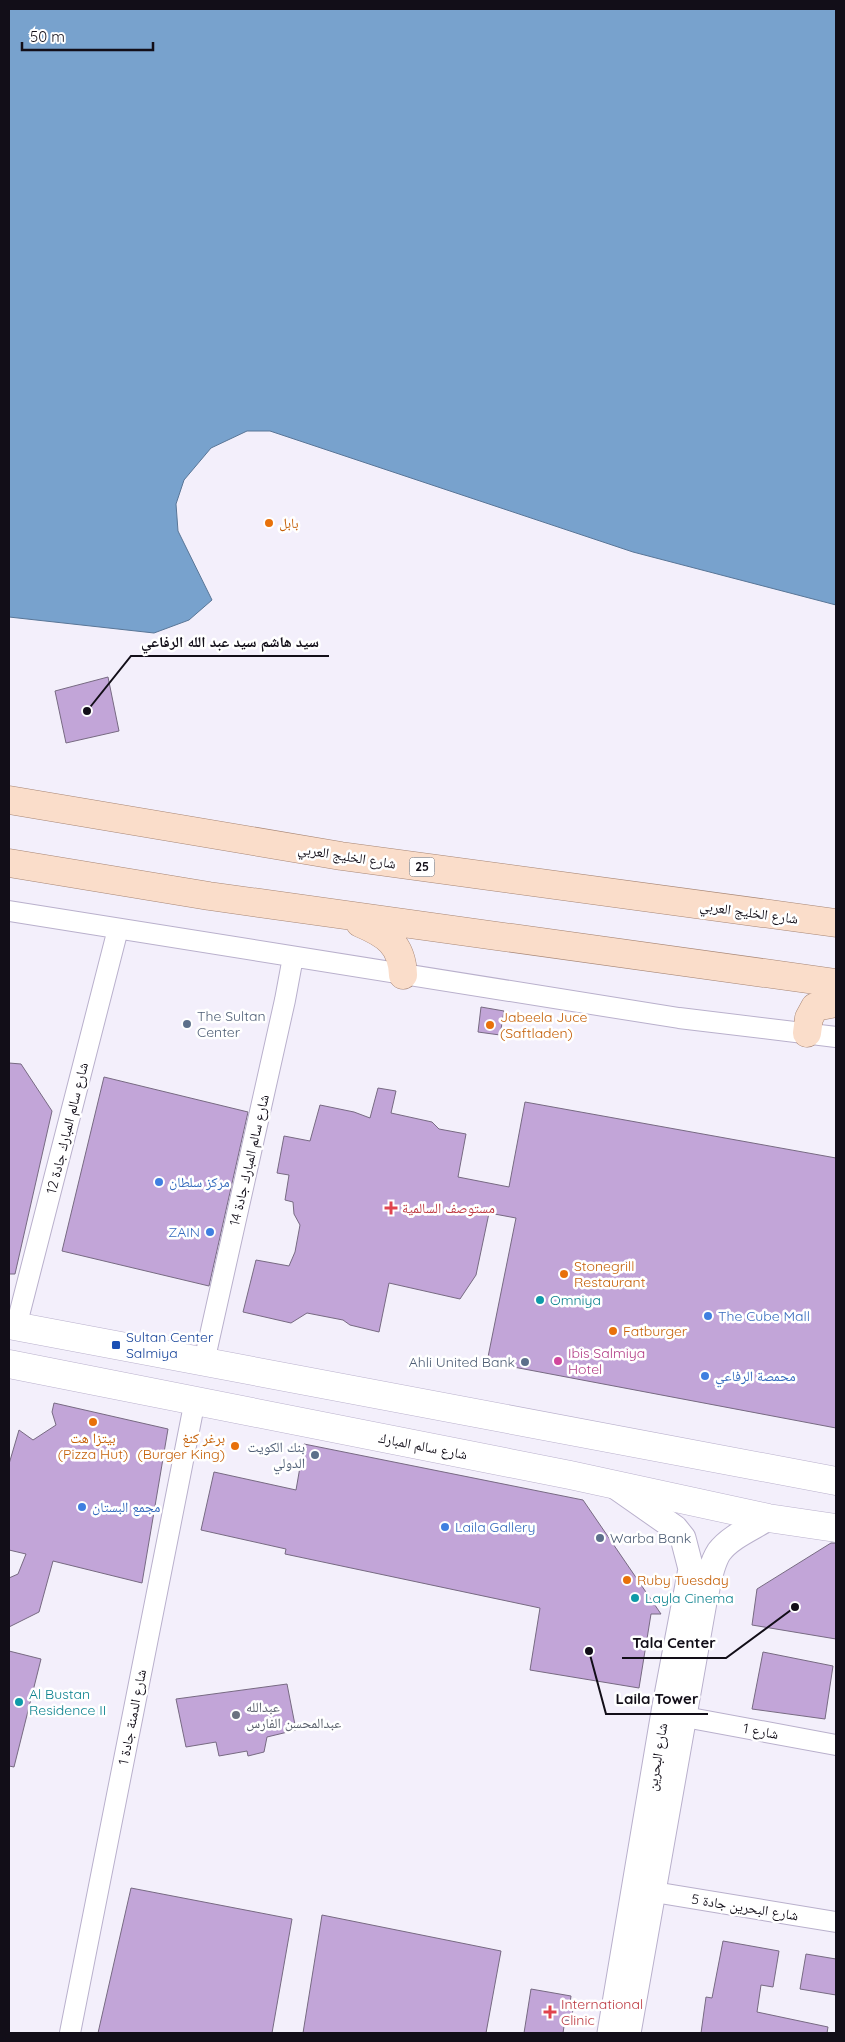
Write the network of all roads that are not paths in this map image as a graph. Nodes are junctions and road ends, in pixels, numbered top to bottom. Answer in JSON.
{"nodes":[{"id":1,"x":9,"y":800,"type":"edge"},
{"id":2,"x":9,"y":863,"type":"edge"},
{"id":3,"x":9,"y":911,"type":"edge"},
{"id":4,"x":338,"y":914,"type":"junction"},
{"id":5,"x":836,"y":923,"type":"edge"},
{"id":6,"x":118,"y":929,"type":"junction"},
{"id":7,"x":293,"y":957,"type":"junction"},
{"id":8,"x":403,"y":975,"type":"junction"},
{"id":9,"x":836,"y":983,"type":"edge"},
{"id":10,"x":836,"y":1004,"type":"edge"},
{"id":11,"x":807,"y":1033,"type":"junction"},
{"id":12,"x":836,"y":1037,"type":"edge"},
{"id":13,"x":12,"y":1326,"type":"edge"},
{"id":14,"x":204,"y":1362,"type":"junction"},
{"id":15,"x":11,"y":1366,"type":"edge"},
{"id":16,"x":195,"y":1400,"type":"junction"},
{"id":17,"x":622,"y":1442,"type":"junction"},
{"id":18,"x":570,"y":1475,"type":"junction"},
{"id":19,"x":836,"y":1481,"type":"edge"},
{"id":20,"x":615,"y":1486,"type":"junction"},
{"id":21,"x":768,"y":1518,"type":"junction"},
{"id":22,"x":836,"y":1528,"type":"edge"},
{"id":23,"x":719,"y":1552,"type":"junction"},
{"id":24,"x":688,"y":1555,"type":"junction"},
{"id":25,"x":685,"y":1717,"type":"junction"},
{"id":26,"x":836,"y":1745,"type":"edge"},
{"id":27,"x":654,"y":1892,"type":"junction"},
{"id":28,"x":836,"y":1922,"type":"edge"},
{"id":29,"x":70,"y":2033,"type":"edge"},
{"id":30,"x":610,"y":2033,"type":"edge"},
{"id":31,"x":628,"y":2033,"type":"edge"}],
"edges":[{"from":1,"to":5,"type":"main road","name":"شارع الخليج العربي","number":"25"},
{"from":2,"to":4,"type":"main road"},
{"from":3,"to":6,"type":"street"},
{"from":4,"to":8,"type":"main road"},
{"from":4,"to":9,"type":"main road"},
{"from":6,"to":7,"type":"street"},
{"from":6,"to":13,"type":"street","name":"شارع سالم المبارك جادة 12"},
{"from":7,"to":8,"type":"street"},
{"from":7,"to":14,"type":"street","name":"شارع سالم المبارك جادة 14"},
{"from":8,"to":11,"type":"street"},
{"from":10,"to":11,"type":"main road"},
{"from":11,"to":12,"type":"street"},
{"from":13,"to":14,"type":"main road"},
{"from":14,"to":17,"type":"main road"},
{"from":15,"to":16,"type":"main road","name":"شارع سالم المبارك"},
{"from":16,"to":18,"type":"main road","name":"شارع سالم المبارك"},
{"from":16,"to":29,"type":"street","name":"شارع الدمنة جادة 1"},
{"from":17,"to":18,"type":"main road"},
{"from":17,"to":19,"type":"main road"},
{"from":18,"to":20,"type":"main road","name":"شارع سالم المبارك"},
{"from":20,"to":21,"type":"main road","name":"شارع سالم المبارك"},
{"from":20,"to":24,"type":"street","name":"شارع البحرين"},
{"from":21,"to":22,"type":"main road","name":"شارع سالم المبارك"},
{"from":21,"to":23,"type":"street"},
{"from":23,"to":24,"type":"street"},
{"from":23,"to":25,"type":"street","name":"شارع البحرين"},
{"from":24,"to":30,"type":"street","name":"شارع البحرين"},
{"from":25,"to":26,"type":"street","name":"شارع 1"},
{"from":25,"to":27,"type":"street","name":"شارع البحرين"},
{"from":27,"to":28,"type":"street","name":"شارع البحرين جادة 5"},
{"from":27,"to":31,"type":"street","name":"شارع البحرين"}]}
